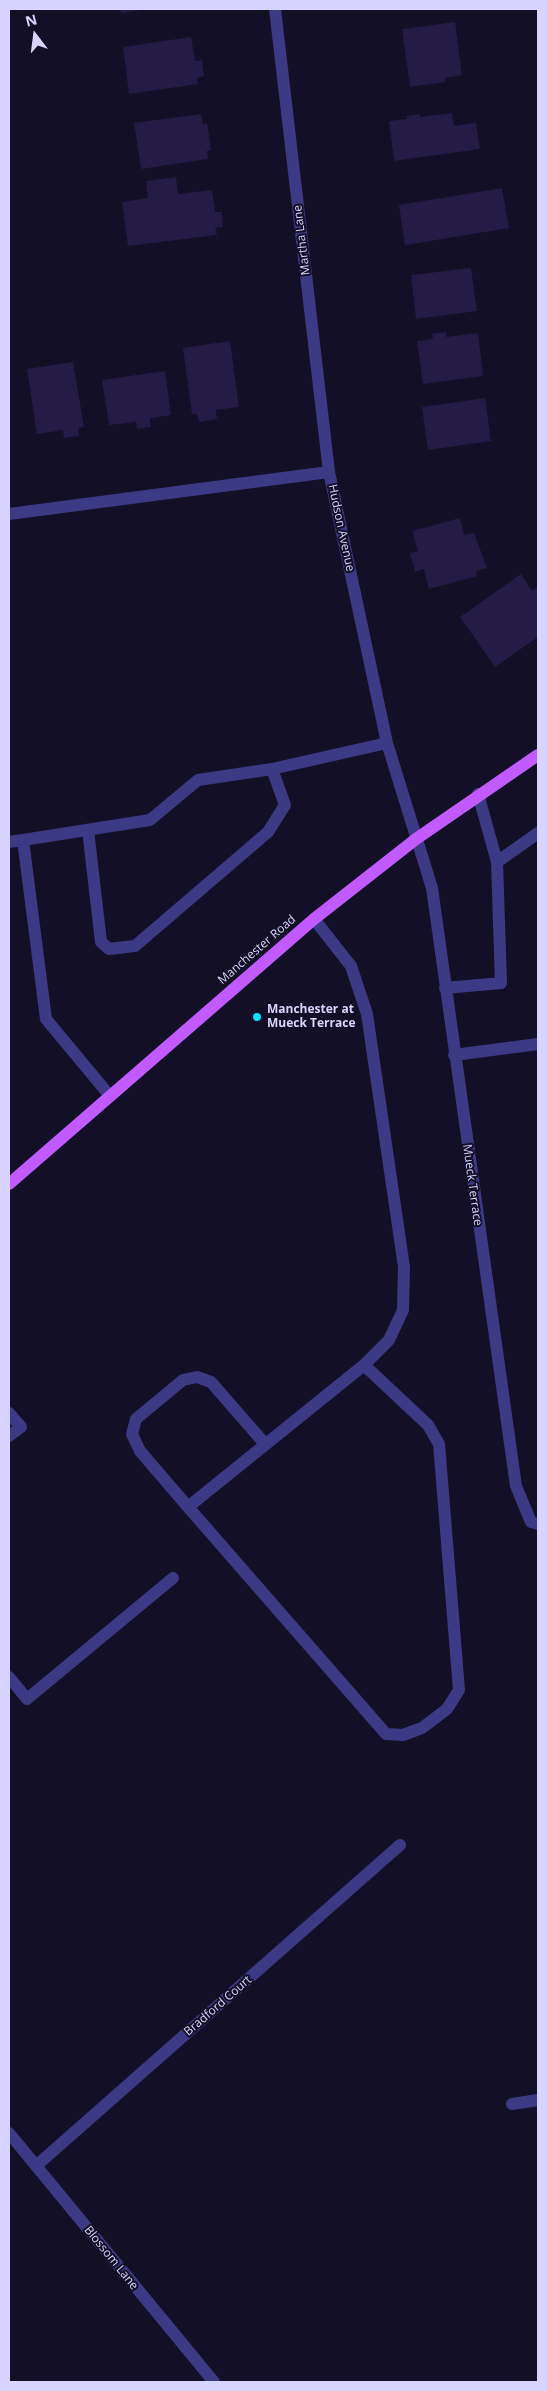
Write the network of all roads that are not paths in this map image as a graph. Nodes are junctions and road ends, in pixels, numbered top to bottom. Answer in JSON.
{"nodes":[{"id":1,"x":275,"y":9,"type":"edge"},
{"id":2,"x":329,"y":472,"type":"junction"},
{"id":3,"x":9,"y":514,"type":"edge"},
{"id":4,"x":387,"y":742,"type":"junction"},
{"id":5,"x":538,"y":754,"type":"edge"},
{"id":6,"x":272,"y":770,"type":"junction"},
{"id":7,"x":478,"y":794,"type":"junction"},
{"id":8,"x":88,"y":830,"type":"junction"},
{"id":9,"x":538,"y":833,"type":"edge"},
{"id":10,"x":416,"y":839,"type":"junction"},
{"id":11,"x":23,"y":840,"type":"junction"},
{"id":12,"x":9,"y":842,"type":"edge"},
{"id":13,"x":497,"y":862,"type":"junction"},
{"id":14,"x":314,"y":919,"type":"junction"},
{"id":15,"x":445,"y":988,"type":"junction"},
{"id":16,"x":538,"y":1044,"type":"edge"},
{"id":17,"x":454,"y":1055,"type":"junction"},
{"id":18,"x":110,"y":1096,"type":"junction"},
{"id":19,"x":9,"y":1184,"type":"edge"},
{"id":20,"x":364,"y":1365,"type":"junction"},
{"id":21,"x":9,"y":1414,"type":"edge"},
{"id":22,"x":9,"y":1436,"type":"edge"},
{"id":23,"x":265,"y":1444,"type":"junction"},
{"id":24,"x":188,"y":1507,"type":"junction"},
{"id":25,"x":538,"y":1524,"type":"edge"},
{"id":26,"x":173,"y":1578,"type":"dead end"},
{"id":27,"x":9,"y":1677,"type":"edge"},
{"id":28,"x":400,"y":1845,"type":"dead end"},
{"id":29,"x":538,"y":2100,"type":"edge"},
{"id":30,"x":512,"y":2104,"type":"dead end"},
{"id":31,"x":9,"y":2133,"type":"edge"},
{"id":32,"x":36,"y":2166,"type":"junction"},
{"id":33,"x":214,"y":2382,"type":"edge"}],
"edges":[{"from":1,"to":2,"type":"street","name":"Martha Lane"},
{"from":2,"to":3,"type":"street","name":"Hudson Avenue"},
{"from":2,"to":4,"type":"street","name":"Hudson Avenue"},
{"from":4,"to":6,"type":"street"},
{"from":4,"to":10,"type":"street","name":"Hudson Avenue"},
{"from":5,"to":7,"type":"main road","name":"Manchester Road"},
{"from":6,"to":8,"type":"street"},
{"from":6,"to":8,"type":"street"},
{"from":7,"to":10,"type":"main road","name":"Manchester Road"},
{"from":7,"to":13,"type":"street"},
{"from":8,"to":11,"type":"street"},
{"from":9,"to":13,"type":"street"},
{"from":10,"to":14,"type":"main road","name":"Manchester Road"},
{"from":10,"to":15,"type":"street","name":"Mueck Terrace"},
{"from":11,"to":12,"type":"street"},
{"from":11,"to":18,"type":"street"},
{"from":13,"to":15,"type":"street"},
{"from":14,"to":18,"type":"main road","name":"Manchester Road"},
{"from":14,"to":20,"type":"street"},
{"from":15,"to":17,"type":"street","name":"Mueck Terrace"},
{"from":16,"to":17,"type":"street"},
{"from":17,"to":25,"type":"street","name":"Mueck Terrace"},
{"from":18,"to":19,"type":"main road","name":"Manchester Road"},
{"from":20,"to":23,"type":"street"},
{"from":20,"to":24,"type":"street"},
{"from":21,"to":22,"type":"street"},
{"from":23,"to":24,"type":"street"},
{"from":23,"to":24,"type":"street"},
{"from":26,"to":27,"type":"street"},
{"from":28,"to":32,"type":"street","name":"Bradford Court"},
{"from":29,"to":30,"type":"street"},
{"from":31,"to":32,"type":"street","name":"Blossom Lane"},
{"from":32,"to":33,"type":"street","name":"Blossom Lane"}]}
